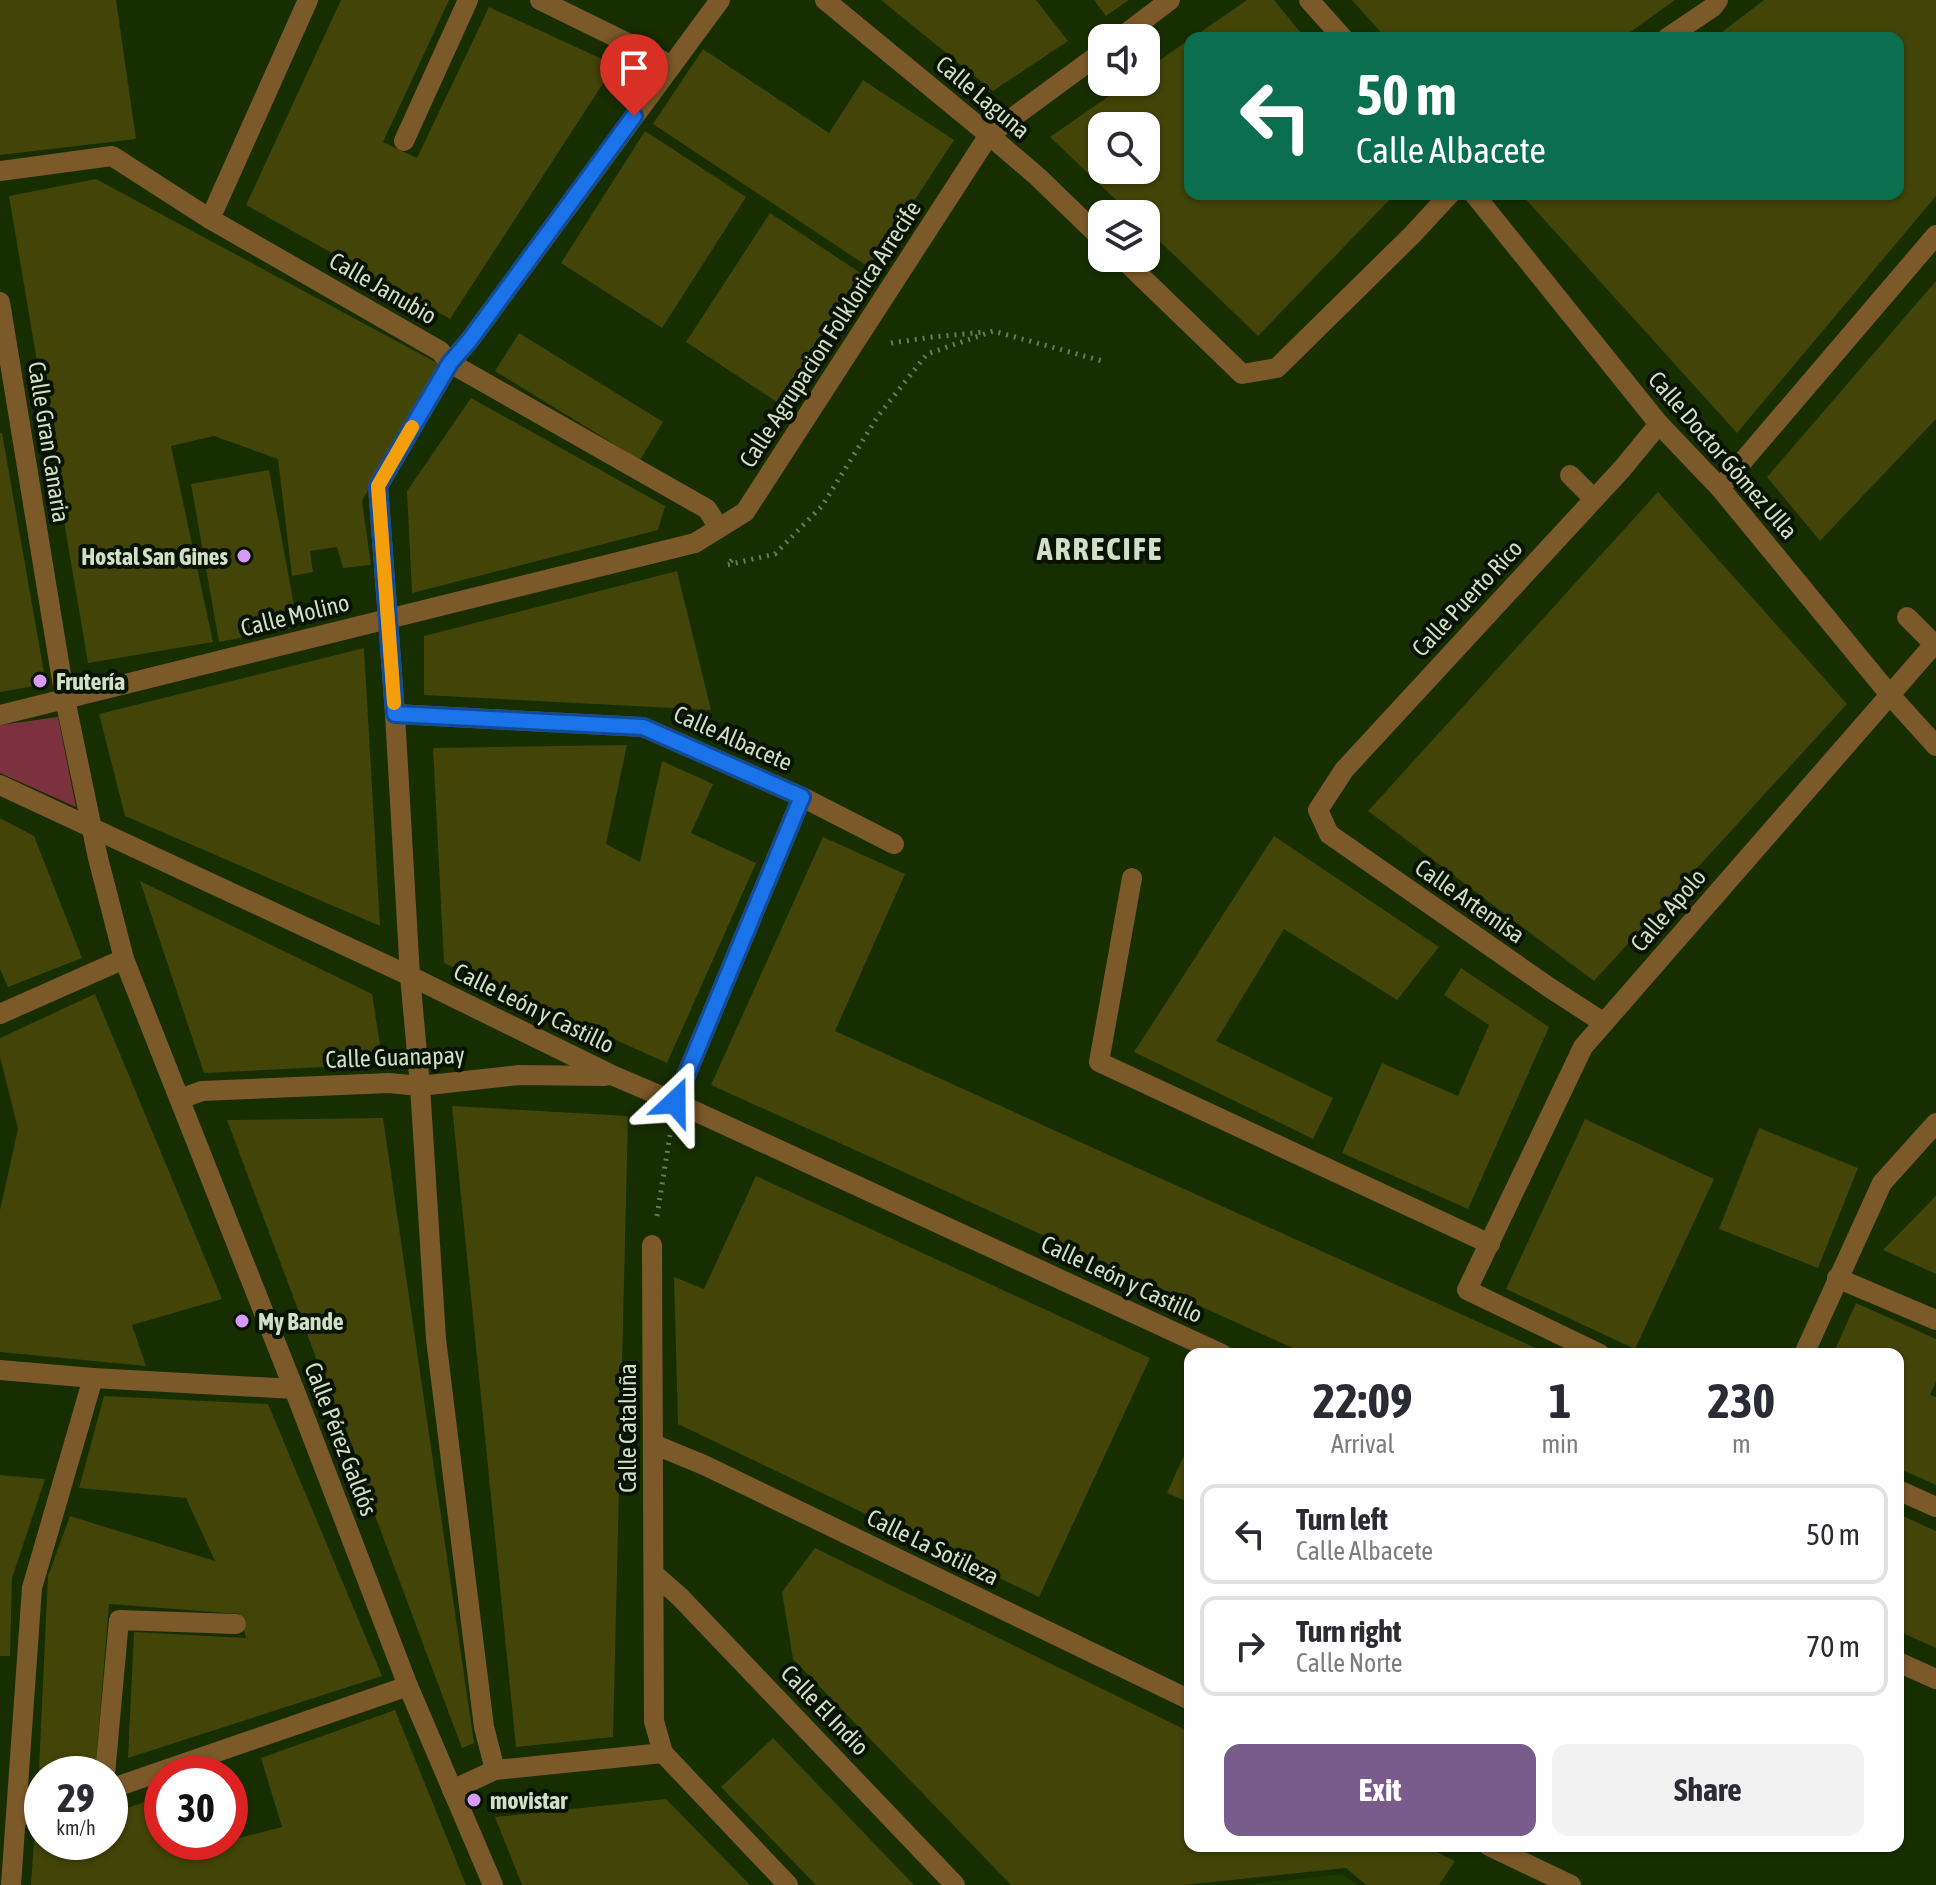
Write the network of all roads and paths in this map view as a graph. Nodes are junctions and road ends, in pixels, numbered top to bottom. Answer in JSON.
{"nodes":[{"id":1,"x":308,"y":0,"type":"edge"},
{"id":2,"x":468,"y":0,"type":"edge"},
{"id":3,"x":540,"y":0,"type":"edge"},
{"id":4,"x":720,"y":0,"type":"edge"},
{"id":5,"x":825,"y":0,"type":"edge"},
{"id":6,"x":1170,"y":0,"type":"edge"},
{"id":7,"x":1309,"y":0,"type":"edge"},
{"id":8,"x":1718,"y":0,"type":"edge"},
{"id":9,"x":1138,"y":24,"type":"edge"},
{"id":10,"x":1338,"y":32,"type":"edge"},
{"id":11,"x":1676,"y":32,"type":"edge"},
{"id":12,"x":1088,"y":62,"type":"edge"},
{"id":13,"x":671,"y":66,"type":"junction"},
{"id":14,"x":989,"y":135,"type":"junction"},
{"id":15,"x":404,"y":141,"type":"dead end"},
{"id":16,"x":0,"y":171,"type":"edge"},
{"id":17,"x":1444,"y":200,"type":"edge"},
{"id":18,"x":1479,"y":200,"type":"edge"},
{"id":19,"x":210,"y":219,"type":"junction"},
{"id":20,"x":1088,"y":225,"type":"edge"},
{"id":21,"x":1936,"y":235,"type":"edge"},
{"id":22,"x":1136,"y":272,"type":"edge"},
{"id":23,"x":0,"y":302,"type":"edge"},
{"id":24,"x":993,"y":331,"type":"junction"},
{"id":25,"x":850,"y":349,"type":"junction"},
{"id":26,"x":1106,"y":362,"type":"dead end"},
{"id":27,"x":450,"y":363,"type":"junction"},
{"id":28,"x":1659,"y":424,"type":"junction"},
{"id":29,"x":1570,"y":475,"type":"dead end"},
{"id":30,"x":1720,"y":488,"type":"junction"},
{"id":31,"x":1594,"y":499,"type":"junction"},
{"id":32,"x":708,"y":535,"type":"junction"},
{"id":33,"x":1907,"y":617,"type":"dead end"},
{"id":34,"x":386,"y":619,"type":"junction"},
{"id":35,"x":1935,"y":644,"type":"edge"},
{"id":36,"x":1890,"y":695,"type":"junction"},
{"id":37,"x":65,"y":699,"type":"junction"},
{"id":38,"x":395,"y":714,"type":"junction"},
{"id":39,"x":0,"y":715,"type":"edge"},
{"id":40,"x":1936,"y":746,"type":"edge"},
{"id":41,"x":0,"y":785,"type":"edge"},
{"id":42,"x":802,"y":797,"type":"junction"},
{"id":43,"x":1318,"y":810,"type":"joint"},
{"id":44,"x":91,"y":826,"type":"junction"},
{"id":45,"x":894,"y":844,"type":"dead end"},
{"id":46,"x":1132,"y":878,"type":"dead end"},
{"id":47,"x":124,"y":959,"type":"junction"},
{"id":48,"x":410,"y":976,"type":"junction"},
{"id":49,"x":0,"y":1014,"type":"edge"},
{"id":50,"x":1604,"y":1023,"type":"junction"},
{"id":51,"x":614,"y":1076,"type":"junction"},
{"id":52,"x":420,"y":1086,"type":"junction"},
{"id":53,"x":180,"y":1099,"type":"junction"},
{"id":54,"x":675,"y":1102,"type":"junction"},
{"id":55,"x":1936,"y":1123,"type":"edge"},
{"id":56,"x":1490,"y":1244,"type":"junction"},
{"id":57,"x":652,"y":1245,"type":"joint"},
{"id":58,"x":1837,"y":1278,"type":"junction"},
{"id":59,"x":1936,"y":1320,"type":"edge"},
{"id":60,"x":1209,"y":1348,"type":"edge"},
{"id":61,"x":1588,"y":1348,"type":"edge"},
{"id":62,"x":1807,"y":1348,"type":"edge"},
{"id":63,"x":0,"y":1370,"type":"edge"},
{"id":64,"x":93,"y":1378,"type":"junction"},
{"id":65,"x":294,"y":1389,"type":"junction"},
{"id":66,"x":653,"y":1444,"type":"junction"},
{"id":67,"x":1904,"y":1493,"type":"edge"},
{"id":68,"x":1936,"y":1507,"type":"edge"},
{"id":69,"x":654,"y":1574,"type":"junction"},
{"id":70,"x":236,"y":1624,"type":"dead end"},
{"id":71,"x":1904,"y":1665,"type":"edge"},
{"id":72,"x":1936,"y":1679,"type":"edge"},
{"id":73,"x":408,"y":1686,"type":"junction"},
{"id":74,"x":1184,"y":1697,"type":"edge"},
{"id":75,"x":663,"y":1753,"type":"junction"},
{"id":76,"x":107,"y":1756,"type":"edge"},
{"id":77,"x":495,"y":1770,"type":"junction"},
{"id":78,"x":128,"y":1783,"type":"edge"},
{"id":79,"x":452,"y":1790,"type":"junction"},
{"id":80,"x":24,"y":1815,"type":"edge"},
{"id":81,"x":17,"y":1817,"type":"junction"},
{"id":82,"x":1516,"y":1852,"type":"edge"},
{"id":83,"x":11,"y":1885,"type":"edge"},
{"id":84,"x":493,"y":1885,"type":"edge"},
{"id":85,"x":788,"y":1885,"type":"edge"},
{"id":86,"x":955,"y":1885,"type":"edge"},
{"id":87,"x":1571,"y":1885,"type":"edge"}],
"edges":[{"from":1,"to":19,"type":"street"},
{"from":2,"to":15,"type":"street"},
{"from":3,"to":13,"type":"street"},
{"from":4,"to":13,"type":"street"},
{"from":5,"to":14,"type":"street","name":"Calle Laguna"},
{"from":6,"to":9,"type":"street"},
{"from":7,"to":10,"type":"street"},
{"from":8,"to":11,"type":"street"},
{"from":12,"to":14,"type":"street"},
{"from":13,"to":27,"type":"street"},
{"from":14,"to":20,"type":"street","name":"Calle Laguna"},
{"from":14,"to":25,"type":"street","name":"Calle Agrupacion Folklorica Arrecife"},
{"from":16,"to":19,"type":"street","name":"Calle Janubio"},
{"from":17,"to":22,"type":"street"},
{"from":18,"to":28,"type":"street","name":"Calle Doctor Gómez Ulla"},
{"from":19,"to":27,"type":"street","name":"Calle Janubio"},
{"from":21,"to":30,"type":"street"},
{"from":23,"to":37,"type":"street","name":"Calle Gran Canaria"},
{"from":24,"to":25,"type":"path"},
{"from":24,"to":26,"type":"path"},
{"from":24,"to":32,"type":"path"},
{"from":25,"to":32,"type":"street","name":"Calle Agrupacion Folklorica Arrecife"},
{"from":27,"to":32,"type":"street","name":"Calle Janubio"},
{"from":27,"to":34,"type":"street"},
{"from":28,"to":30,"type":"street","name":"Calle Doctor Gómez Ulla"},
{"from":28,"to":31,"type":"street","name":"Calle Puerto Rico"},
{"from":29,"to":31,"type":"street"},
{"from":30,"to":36,"type":"street","name":"Calle Doctor Gómez Ulla"},
{"from":31,"to":43,"type":"street","name":"Calle Puerto Rico"},
{"from":32,"to":34,"type":"street","name":"Calle Molino"},
{"from":33,"to":35,"type":"street"},
{"from":34,"to":37,"type":"street","name":"Calle Molino"},
{"from":34,"to":38,"type":"street"},
{"from":35,"to":36,"type":"street","name":"Calle Apolo"},
{"from":36,"to":40,"type":"street","name":"Calle Doctor Gómez Ulla"},
{"from":36,"to":50,"type":"street","name":"Calle Apolo"},
{"from":37,"to":39,"type":"street","name":"Calle Molino"},
{"from":37,"to":44,"type":"street","name":"Calle Gran Canaria"},
{"from":38,"to":42,"type":"street","name":"Calle Albacete"},
{"from":38,"to":48,"type":"street"},
{"from":41,"to":44,"type":"street","name":"Calle León y Castillo"},
{"from":42,"to":45,"type":"street","name":"Calle Albacete"},
{"from":42,"to":54,"type":"street"},
{"from":43,"to":50,"type":"street","name":"Calle Artemisa"},
{"from":44,"to":47,"type":"street","name":"Calle Pérez Galdós"},
{"from":44,"to":48,"type":"street","name":"Calle León y Castillo"},
{"from":46,"to":56,"type":"street"},
{"from":47,"to":49,"type":"street"},
{"from":47,"to":53,"type":"street","name":"Calle Pérez Galdós"},
{"from":48,"to":51,"type":"street","name":"Calle León y Castillo"},
{"from":48,"to":52,"type":"street"},
{"from":50,"to":56,"type":"street","name":"Calle Apolo"},
{"from":51,"to":52,"type":"street","name":"Calle Guanapay"},
{"from":51,"to":54,"type":"street","name":"Calle León y Castillo"},
{"from":52,"to":53,"type":"street","name":"Calle Guanapay"},
{"from":52,"to":77,"type":"street"},
{"from":53,"to":65,"type":"street","name":"Calle Pérez Galdós"},
{"from":54,"to":57,"type":"path"},
{"from":54,"to":60,"type":"street","name":"Calle León y Castillo"},
{"from":55,"to":58,"type":"street"},
{"from":56,"to":61,"type":"street","name":"Calle Apolo"},
{"from":57,"to":66,"type":"street","name":"Calle Cataluña"},
{"from":58,"to":59,"type":"street"},
{"from":58,"to":62,"type":"street"},
{"from":63,"to":64,"type":"street"},
{"from":64,"to":65,"type":"street"},
{"from":64,"to":81,"type":"street"},
{"from":65,"to":73,"type":"street","name":"Calle Pérez Galdós"},
{"from":66,"to":69,"type":"street","name":"Calle Cataluña"},
{"from":66,"to":74,"type":"street","name":"Calle La Sotileza"},
{"from":67,"to":68,"type":"street"},
{"from":69,"to":75,"type":"street","name":"Calle Cataluña"},
{"from":69,"to":86,"type":"street","name":"Calle El Indio"},
{"from":70,"to":76,"type":"street"},
{"from":71,"to":72,"type":"street"},
{"from":73,"to":78,"type":"street"},
{"from":73,"to":79,"type":"street","name":"Calle Pérez Galdós"},
{"from":75,"to":77,"type":"street"},
{"from":75,"to":85,"type":"street"},
{"from":77,"to":79,"type":"street"},
{"from":79,"to":84,"type":"street","name":"Calle Pérez Galdós"},
{"from":80,"to":81,"type":"street"},
{"from":81,"to":83,"type":"street"},
{"from":82,"to":87,"type":"street"}]}
